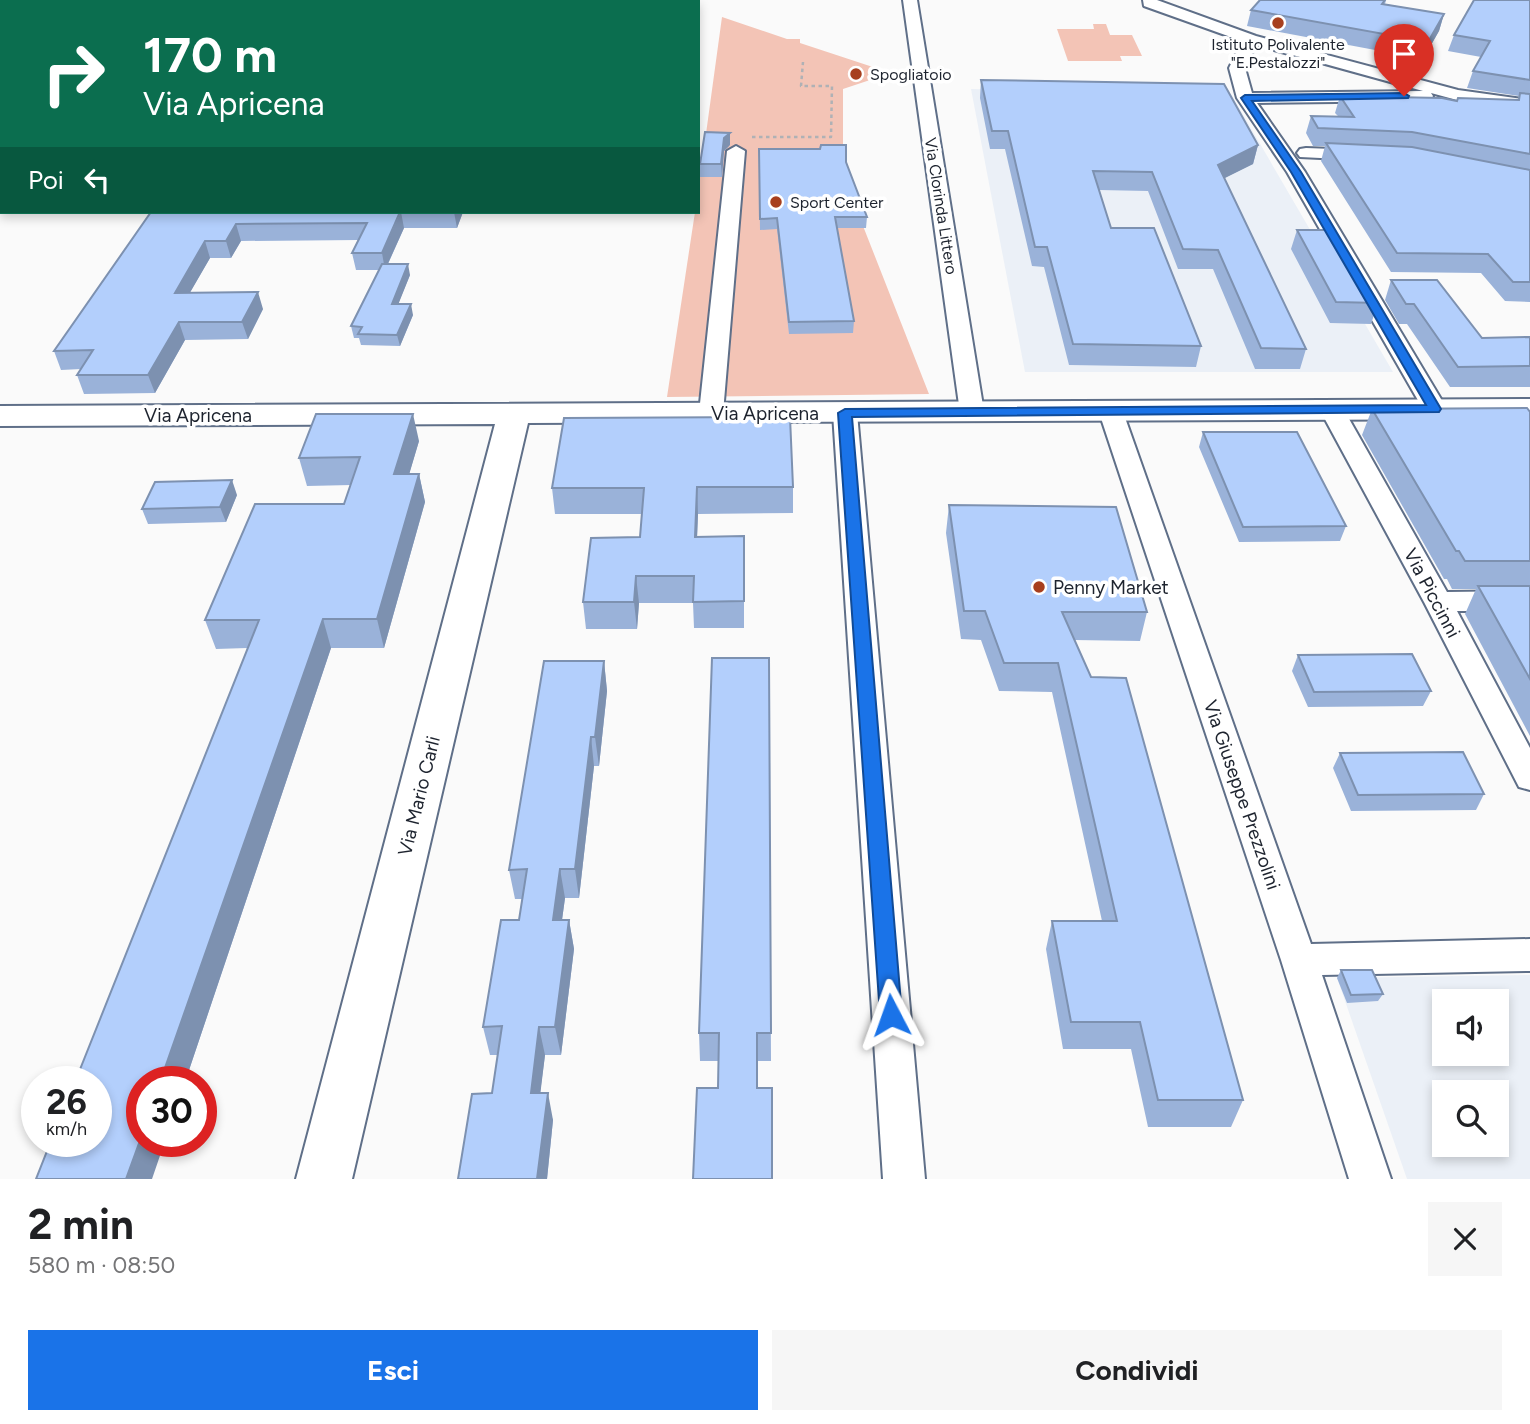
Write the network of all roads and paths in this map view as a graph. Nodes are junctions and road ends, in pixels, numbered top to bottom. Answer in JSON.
{"nodes":[{"id":1,"x":910,"y":0,"type":"edge"},
{"id":2,"x":1149,"y":1,"type":"edge"},
{"id":3,"x":1251,"y":39,"type":"junction"},
{"id":4,"x":803,"y":62,"type":"dead end"},
{"id":5,"x":1458,"y":96,"type":"junction"},
{"id":6,"x":1245,"y":98,"type":"junction"},
{"id":7,"x":1530,"y":105,"type":"edge"},
{"id":8,"x":736,"y":151,"type":"joint"},
{"id":9,"x":1306,"y":153,"type":"dead end"},
{"id":10,"x":1381,"y":156,"type":"edge"},
{"id":11,"x":1435,"y":409,"type":"junction"},
{"id":12,"x":1332,"y":410,"type":"junction"},
{"id":13,"x":972,"y":412,"type":"junction"},
{"id":14,"x":1111,"y":412,"type":"junction"},
{"id":15,"x":711,"y":413,"type":"junction"},
{"id":16,"x":845,"y":413,"type":"junction"},
{"id":17,"x":514,"y":414,"type":"junction"},
{"id":18,"x":0,"y":416,"type":"edge"},
{"id":19,"x":1524,"y":418,"type":"edge"},
{"id":20,"x":1530,"y":601,"type":"edge"},
{"id":21,"x":1438,"y":602,"type":"junction"},
{"id":22,"x":1530,"y":778,"type":"edge"},
{"id":23,"x":1530,"y":955,"type":"edge"},
{"id":24,"x":1299,"y":960,"type":"junction"},
{"id":25,"x":324,"y":1179,"type":"edge"},
{"id":26,"x":904,"y":1179,"type":"edge"},
{"id":27,"x":1370,"y":1179,"type":"edge"}],
"edges":[{"from":1,"to":13,"type":"street","name":"Via Clorinda Littero"},
{"from":2,"to":3,"type":"street"},
{"from":3,"to":5,"type":"street"},
{"from":3,"to":6,"type":"street"},
{"from":4,"to":8,"type":"path"},
{"from":5,"to":6,"type":"street"},
{"from":5,"to":7,"type":"street"},
{"from":6,"to":11,"type":"street"},
{"from":8,"to":15,"type":"street"},
{"from":9,"to":10,"type":"street"},
{"from":11,"to":12,"type":"main road","name":"Via Apricena"},
{"from":11,"to":19,"type":"main road","name":"Via Apricena"},
{"from":12,"to":14,"type":"main road","name":"Via Apricena"},
{"from":12,"to":21,"type":"street","name":"Via Piccinni"},
{"from":13,"to":14,"type":"main road","name":"Via Apricena"},
{"from":13,"to":16,"type":"main road","name":"Via Apricena"},
{"from":14,"to":24,"type":"street","name":"Via Giuseppe Prezzolini"},
{"from":15,"to":16,"type":"main road","name":"Via Apricena"},
{"from":15,"to":17,"type":"main road","name":"Via Apricena"},
{"from":16,"to":26,"type":"street"},
{"from":17,"to":18,"type":"main road","name":"Via Apricena"},
{"from":17,"to":25,"type":"main road","name":"Via Mario Carli"},
{"from":20,"to":21,"type":"street"},
{"from":21,"to":22,"type":"street","name":"Via Piccinni"},
{"from":23,"to":24,"type":"street"},
{"from":24,"to":27,"type":"street","name":"Via Giuseppe Prezzolini"}]}
